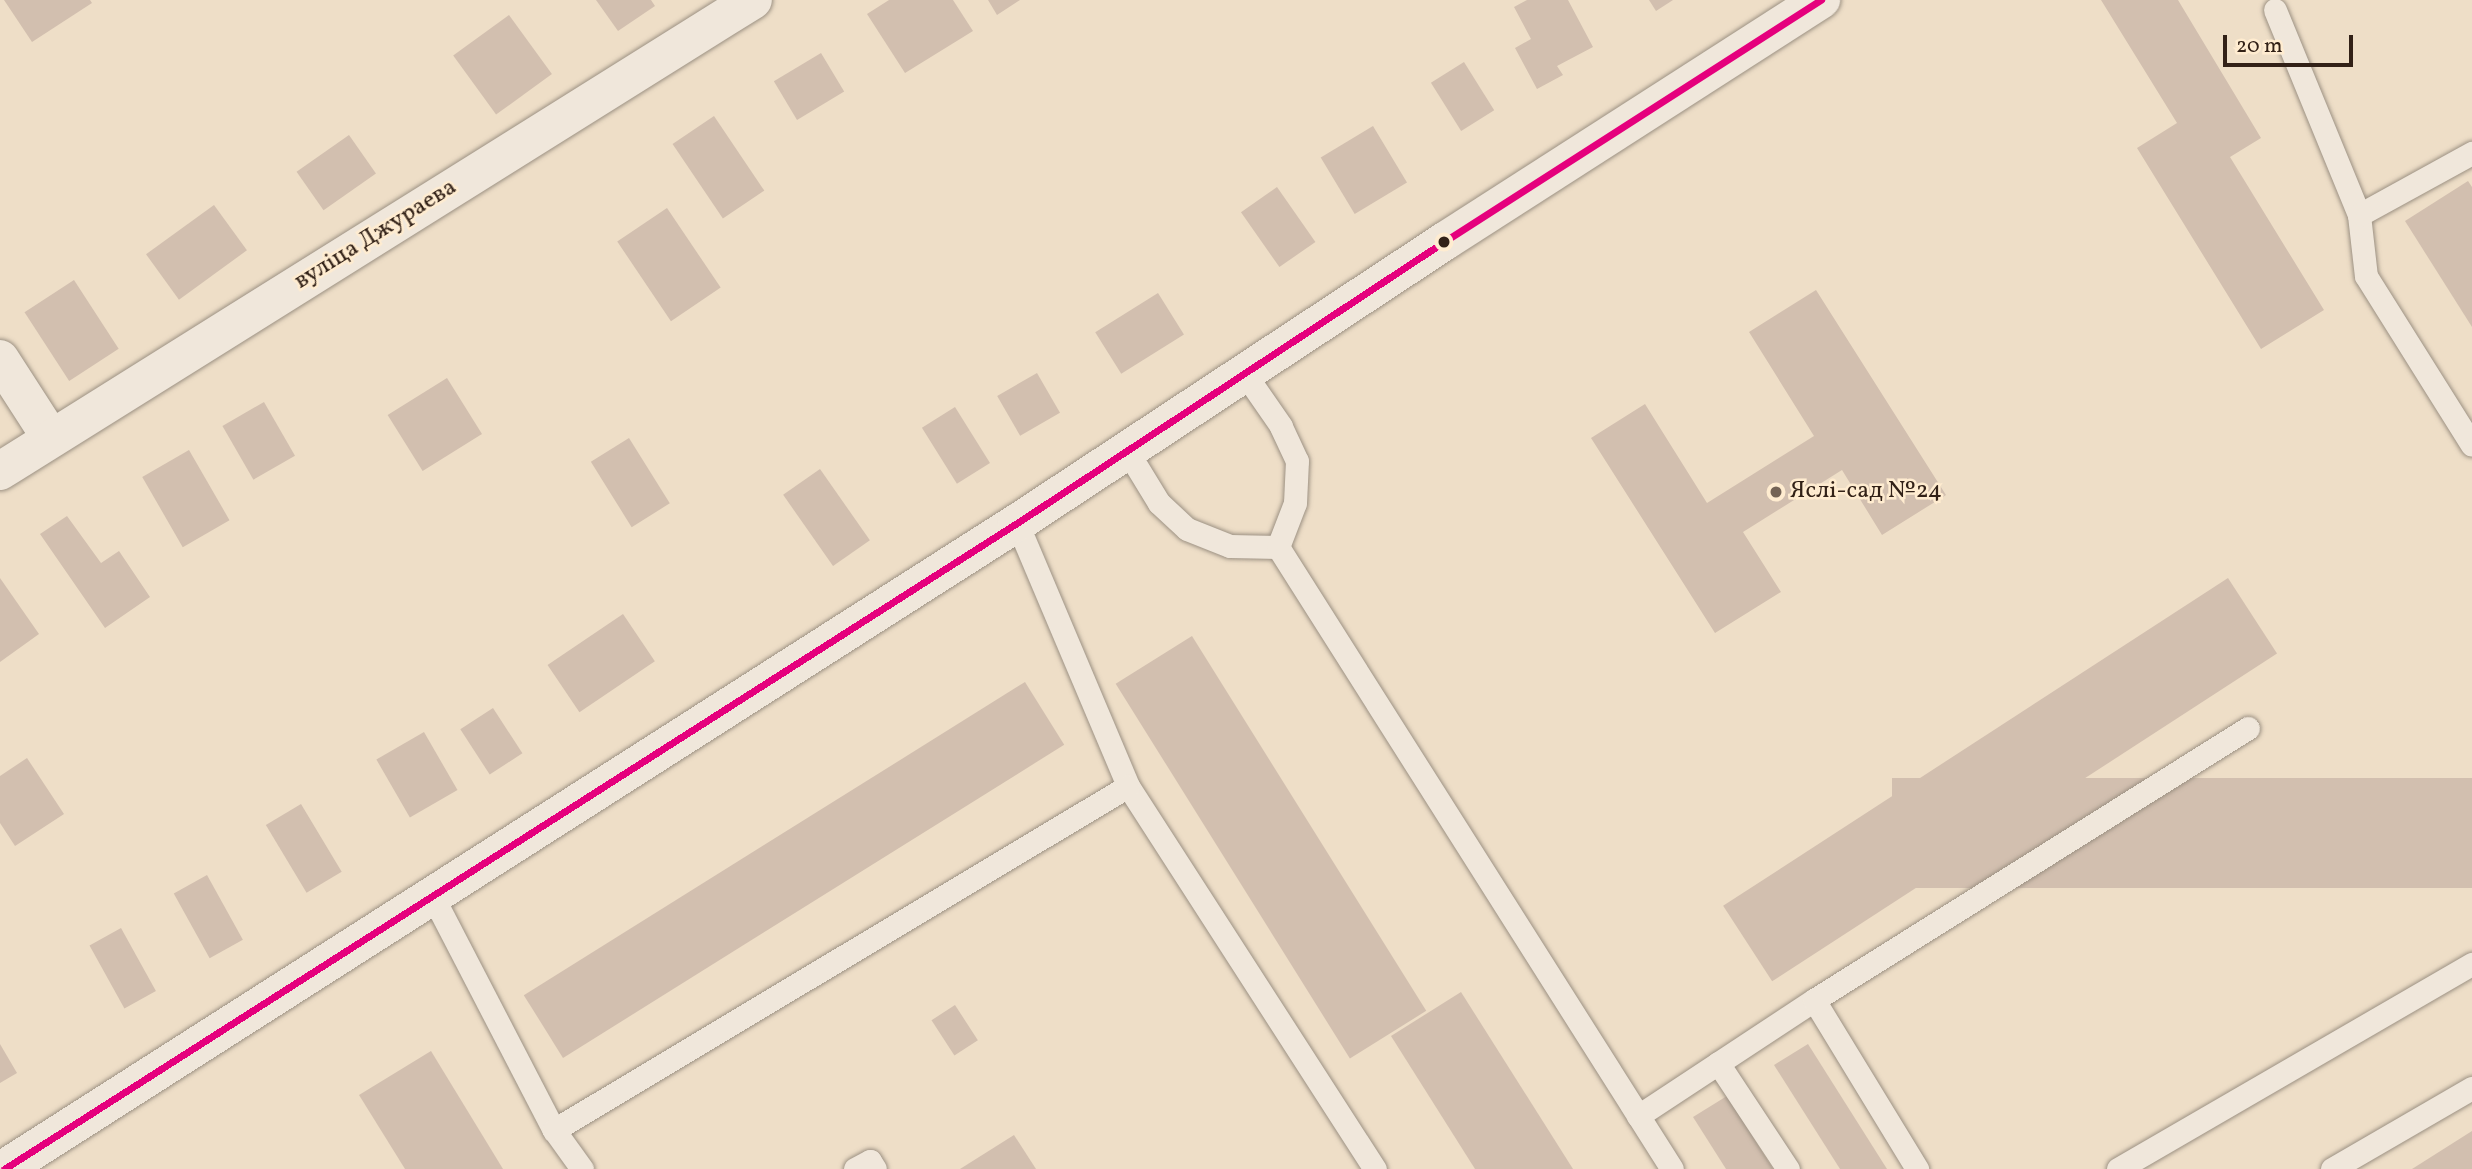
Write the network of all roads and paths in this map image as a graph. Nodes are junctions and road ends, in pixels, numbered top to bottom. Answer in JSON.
{"nodes":[{"id":1,"x":753,"y":0,"type":"edge"},
{"id":2,"x":1821,"y":0,"type":"edge"},
{"id":3,"x":2279,"y":3,"type":"edge"},
{"id":4,"x":2472,"y":153,"type":"edge"},
{"id":5,"x":2359,"y":215,"type":"junction"},
{"id":6,"x":0,"y":359,"type":"edge"},
{"id":7,"x":1245,"y":374,"type":"junction"},
{"id":8,"x":51,"y":438,"type":"junction"},
{"id":9,"x":2472,"y":445,"type":"edge"},
{"id":10,"x":1126,"y":449,"type":"junction"},
{"id":11,"x":0,"y":471,"type":"edge"},
{"id":12,"x":1017,"y":523,"type":"junction"},
{"id":13,"x":1278,"y":547,"type":"junction"},
{"id":14,"x":2248,"y":728,"type":"dead end"},
{"id":15,"x":1129,"y":786,"type":"junction"},
{"id":16,"x":433,"y":897,"type":"junction"},
{"id":17,"x":2472,"y":964,"type":"edge"},
{"id":18,"x":1814,"y":1000,"type":"junction"},
{"id":19,"x":1718,"y":1063,"type":"junction"},
{"id":20,"x":2472,"y":1088,"type":"edge"},
{"id":21,"x":1638,"y":1116,"type":"junction"},
{"id":22,"x":554,"y":1130,"type":"junction"},
{"id":23,"x":4,"y":1169,"type":"edge"},
{"id":24,"x":582,"y":1169,"type":"edge"},
{"id":25,"x":855,"y":1169,"type":"edge"},
{"id":26,"x":875,"y":1169,"type":"edge"},
{"id":27,"x":1375,"y":1169,"type":"edge"},
{"id":28,"x":1672,"y":1169,"type":"edge"},
{"id":29,"x":1788,"y":1169,"type":"edge"},
{"id":30,"x":1917,"y":1169,"type":"edge"},
{"id":31,"x":2118,"y":1169,"type":"edge"},
{"id":32,"x":2332,"y":1169,"type":"edge"}],
"edges":[{"from":1,"to":8,"type":"street","name":"вуліца Джураева"},
{"from":2,"to":7,"type":"street"},
{"from":3,"to":5,"type":"lane"},
{"from":4,"to":5,"type":"lane"},
{"from":5,"to":9,"type":"lane"},
{"from":6,"to":8,"type":"street"},
{"from":7,"to":10,"type":"street"},
{"from":7,"to":13,"type":"lane"},
{"from":8,"to":11,"type":"street","name":"вуліца Джураева"},
{"from":10,"to":12,"type":"street"},
{"from":10,"to":13,"type":"lane"},
{"from":12,"to":15,"type":"lane"},
{"from":12,"to":16,"type":"street"},
{"from":13,"to":21,"type":"lane"},
{"from":14,"to":18,"type":"lane"},
{"from":15,"to":22,"type":"lane"},
{"from":15,"to":27,"type":"lane"},
{"from":16,"to":22,"type":"lane"},
{"from":16,"to":23,"type":"street"},
{"from":17,"to":31,"type":"lane"},
{"from":18,"to":19,"type":"lane"},
{"from":18,"to":30,"type":"lane"},
{"from":19,"to":21,"type":"lane"},
{"from":19,"to":29,"type":"lane"},
{"from":20,"to":32,"type":"lane"},
{"from":21,"to":28,"type":"lane"},
{"from":22,"to":24,"type":"lane"},
{"from":25,"to":26,"type":"lane"}]}
